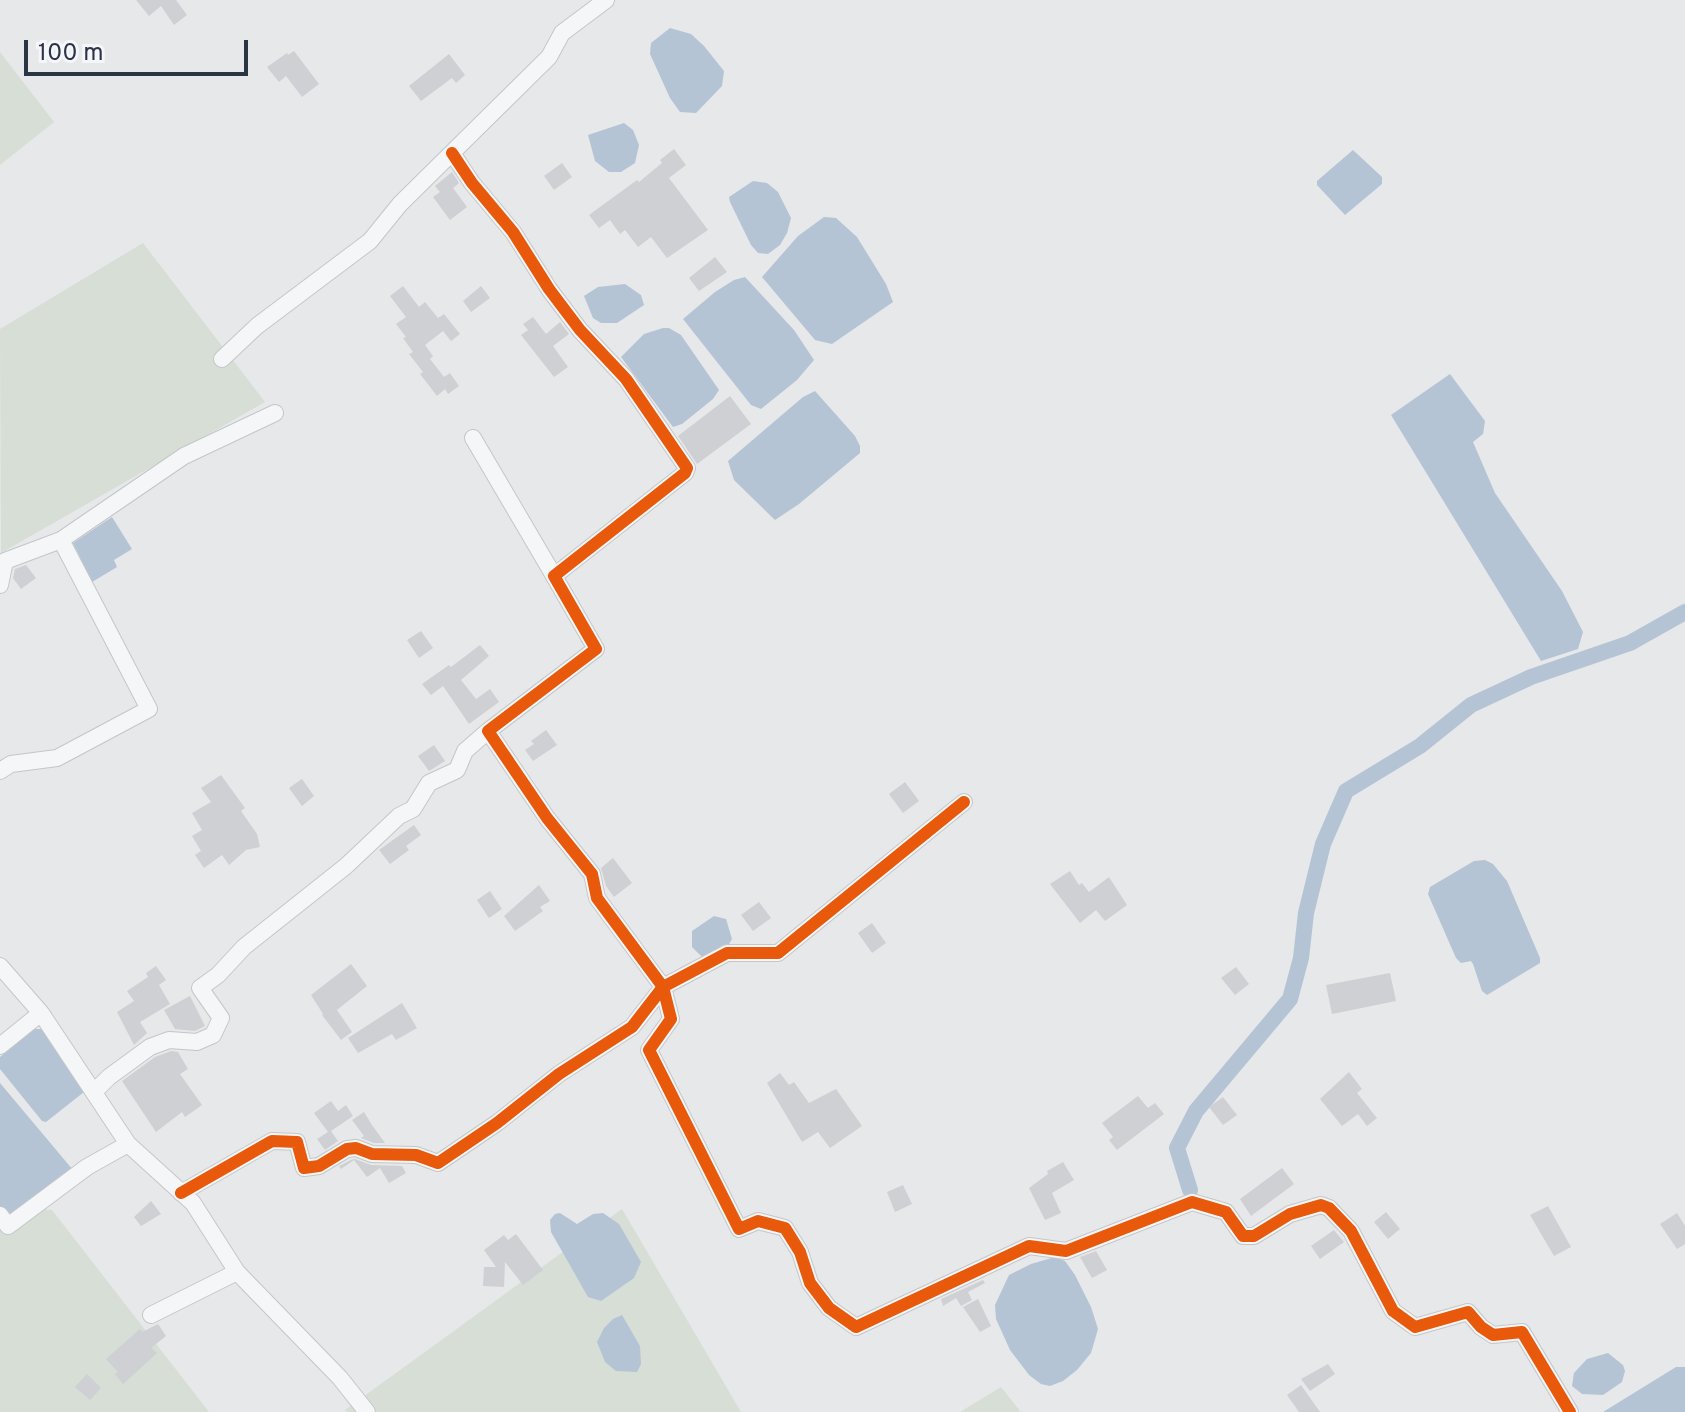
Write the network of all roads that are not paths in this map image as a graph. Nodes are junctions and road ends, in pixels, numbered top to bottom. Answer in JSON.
{"nodes":[{"id":1,"x":606,"y":0,"type":"edge"},
{"id":2,"x":452,"y":153,"type":"junction"},
{"id":3,"x":222,"y":359,"type":"dead end"},
{"id":4,"x":275,"y":413,"type":"dead end"},
{"id":5,"x":473,"y":438,"type":"dead end"},
{"id":6,"x":61,"y":540,"type":"junction"},
{"id":7,"x":554,"y":576,"type":"junction"},
{"id":8,"x":0,"y":585,"type":"edge"},
{"id":9,"x":488,"y":731,"type":"junction"},
{"id":10,"x":0,"y":771,"type":"edge"},
{"id":11,"x":964,"y":802,"type":"dead end"},
{"id":12,"x":0,"y":966,"type":"edge"},
{"id":13,"x":663,"y":987,"type":"junction"},
{"id":14,"x":41,"y":1013,"type":"junction"},
{"id":15,"x":0,"y":1046,"type":"edge"},
{"id":16,"x":94,"y":1092,"type":"junction"},
{"id":17,"x":128,"y":1144,"type":"junction"},
{"id":18,"x":181,"y":1193,"type":"junction"},
{"id":19,"x":0,"y":1215,"type":"edge"},
{"id":20,"x":237,"y":1272,"type":"junction"},
{"id":21,"x":151,"y":1315,"type":"dead end"},
{"id":22,"x":367,"y":1412,"type":"edge"},
{"id":23,"x":1570,"y":1412,"type":"edge"}],
"edges":[{"from":1,"to":2,"type":"street"},
{"from":2,"to":3,"type":"street"},
{"from":2,"to":7,"type":"street"},
{"from":4,"to":6,"type":"street"},
{"from":5,"to":7,"type":"street"},
{"from":6,"to":8,"type":"street"},
{"from":6,"to":10,"type":"street"},
{"from":7,"to":9,"type":"street"},
{"from":9,"to":13,"type":"street"},
{"from":9,"to":16,"type":"street"},
{"from":11,"to":13,"type":"street"},
{"from":12,"to":14,"type":"street"},
{"from":13,"to":18,"type":"street"},
{"from":13,"to":23,"type":"street"},
{"from":14,"to":15,"type":"street"},
{"from":14,"to":16,"type":"street"},
{"from":16,"to":17,"type":"street"},
{"from":17,"to":18,"type":"street"},
{"from":17,"to":19,"type":"street"},
{"from":18,"to":20,"type":"street"},
{"from":20,"to":21,"type":"street"},
{"from":20,"to":22,"type":"street"}]}
